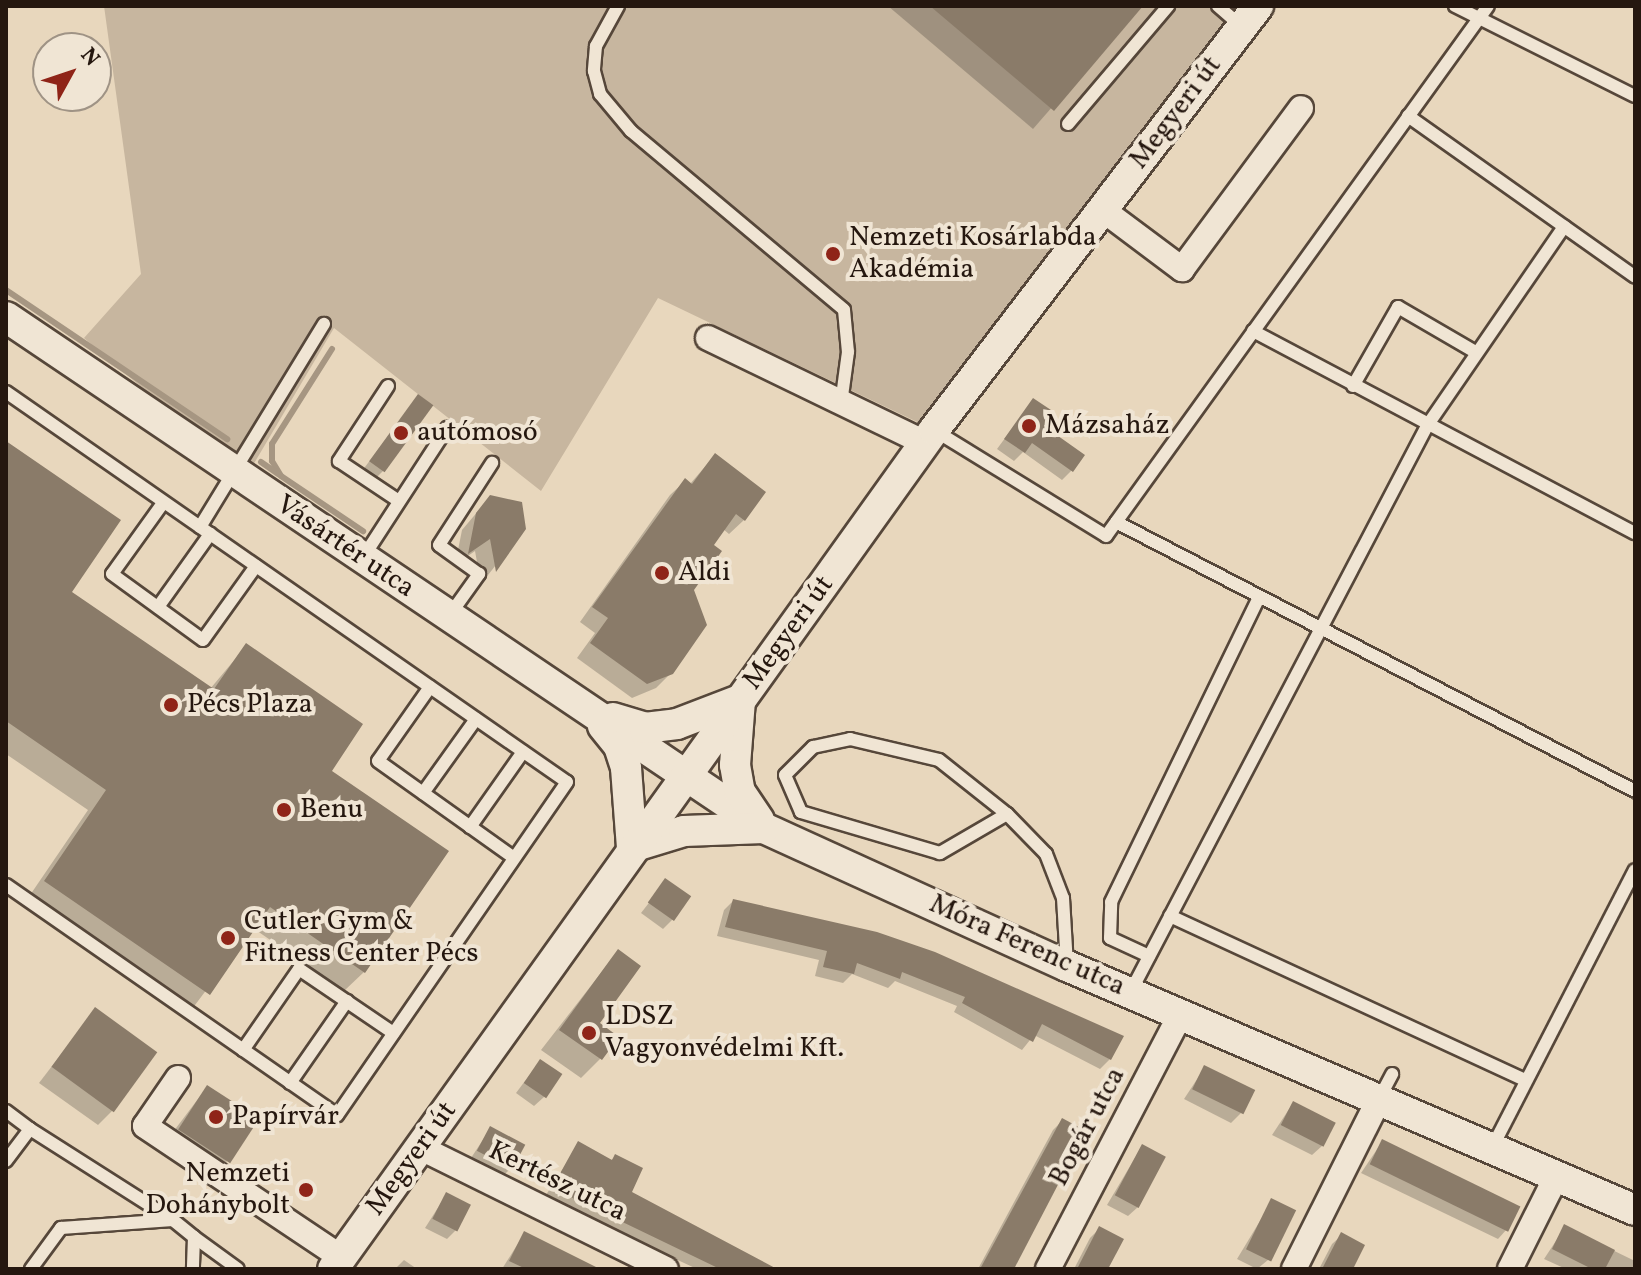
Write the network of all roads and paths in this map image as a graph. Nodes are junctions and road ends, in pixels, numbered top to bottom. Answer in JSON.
{"nodes":[{"id":1,"x":618,"y":6,"type":"edge"},
{"id":2,"x":1168,"y":6,"type":"edge"},
{"id":3,"x":1218,"y":6,"type":"edge"},
{"id":4,"x":1455,"y":6,"type":"edge"},
{"id":5,"x":1488,"y":6,"type":"edge"},
{"id":6,"x":1250,"y":16,"type":"edge"},
{"id":7,"x":1478,"y":19,"type":"junction"},
{"id":8,"x":1635,"y":96,"type":"edge"},
{"id":9,"x":1301,"y":108,"type":"dead end"},
{"id":10,"x":1408,"y":116,"type":"junction"},
{"id":11,"x":1068,"y":124,"type":"dead end"},
{"id":12,"x":1103,"y":210,"type":"junction"},
{"id":13,"x":1564,"y":227,"type":"junction"},
{"id":14,"x":1635,"y":277,"type":"edge"},
{"id":15,"x":6,"y":317,"type":"edge"},
{"id":16,"x":324,"y":324,"type":"dead end"},
{"id":17,"x":1253,"y":331,"type":"junction"},
{"id":18,"x":708,"y":338,"type":"dead end"},
{"id":19,"x":1477,"y":353,"type":"junction"},
{"id":20,"x":388,"y":386,"type":"dead end"},
{"id":21,"x":1353,"y":386,"type":"junction"},
{"id":22,"x":6,"y":392,"type":"edge"},
{"id":23,"x":841,"y":404,"type":"junction"},
{"id":24,"x":1427,"y":426,"type":"junction"},
{"id":25,"x":447,"y":428,"type":"dead end"},
{"id":26,"x":930,"y":437,"type":"junction"},
{"id":27,"x":492,"y":463,"type":"dead end"},
{"id":28,"x":234,"y":473,"type":"junction"},
{"id":29,"x":399,"y":501,"type":"junction"},
{"id":30,"x":163,"y":503,"type":"junction"},
{"id":31,"x":1116,"y":522,"type":"junction"},
{"id":32,"x":205,"y":531,"type":"junction"},
{"id":33,"x":1635,"y":533,"type":"edge"},
{"id":34,"x":362,"y":559,"type":"junction"},
{"id":35,"x":256,"y":566,"type":"junction"},
{"id":36,"x":1259,"y":597,"type":"junction"},
{"id":37,"x":158,"y":607,"type":"junction"},
{"id":38,"x":449,"y":616,"type":"junction"},
{"id":39,"x":1320,"y":629,"type":"junction"},
{"id":40,"x":430,"y":687,"type":"junction"},
{"id":41,"x":740,"y":700,"type":"junction"},
{"id":42,"x":592,"y":712,"type":"junction"},
{"id":43,"x":476,"y":719,"type":"junction"},
{"id":44,"x":523,"y":752,"type":"junction"},
{"id":45,"x":685,"y":776,"type":"junction"},
{"id":46,"x":1635,"y":791,"type":"edge"},
{"id":47,"x":423,"y":793,"type":"junction"},
{"id":48,"x":1007,"y":814,"type":"junction"},
{"id":49,"x":470,"y":827,"type":"junction"},
{"id":50,"x":764,"y":828,"type":"junction"},
{"id":51,"x":632,"y":847,"type":"junction"},
{"id":52,"x":514,"y":858,"type":"junction"},
{"id":53,"x":1635,"y":870,"type":"edge"},
{"id":54,"x":6,"y":885,"type":"edge"},
{"id":55,"x":1170,"y":916,"type":"junction"},
{"id":56,"x":1149,"y":956,"type":"junction"},
{"id":57,"x":1067,"y":966,"type":"junction"},
{"id":58,"x":1130,"y":993,"type":"junction"},
{"id":59,"x":347,"y":1001,"type":"junction"},
{"id":60,"x":1181,"y":1014,"type":"junction"},
{"id":61,"x":393,"y":1033,"type":"junction"},
{"id":62,"x":243,"y":1050,"type":"junction"},
{"id":63,"x":178,"y":1078,"type":"dead end"},
{"id":64,"x":1525,"y":1080,"type":"junction"},
{"id":65,"x":290,"y":1083,"type":"junction"},
{"id":66,"x":1386,"y":1085,"type":"junction"},
{"id":67,"x":6,"y":1111,"type":"edge"},
{"id":68,"x":30,"y":1129,"type":"junction"},
{"id":69,"x":1493,"y":1146,"type":"junction"},
{"id":70,"x":421,"y":1148,"type":"junction"},
{"id":71,"x":6,"y":1161,"type":"edge"},
{"id":72,"x":1557,"y":1175,"type":"junction"},
{"id":73,"x":1635,"y":1210,"type":"edge"},
{"id":74,"x":173,"y":1220,"type":"junction"},
{"id":75,"x":194,"y":1237,"type":"junction"},
{"id":76,"x":337,"y":1263,"type":"edge"},
{"id":77,"x":31,"y":1269,"type":"edge"},
{"id":78,"x":193,"y":1269,"type":"edge"},
{"id":79,"x":238,"y":1269,"type":"edge"},
{"id":80,"x":666,"y":1269,"type":"edge"},
{"id":81,"x":1048,"y":1269,"type":"edge"},
{"id":82,"x":1294,"y":1269,"type":"edge"},
{"id":83,"x":1510,"y":1269,"type":"edge"}],
"edges":[{"from":1,"to":23,"type":"lane"},
{"from":2,"to":11,"type":"lane"},
{"from":3,"to":6,"type":"lane"},
{"from":4,"to":7,"type":"lane"},
{"from":5,"to":7,"type":"lane"},
{"from":6,"to":12,"type":"street","name":"Megyeri út"},
{"from":7,"to":8,"type":"lane"},
{"from":7,"to":10,"type":"lane"},
{"from":9,"to":12,"type":"street"},
{"from":10,"to":13,"type":"lane"},
{"from":10,"to":17,"type":"lane"},
{"from":12,"to":26,"type":"street","name":"Megyeri út"},
{"from":13,"to":14,"type":"lane"},
{"from":13,"to":19,"type":"lane"},
{"from":15,"to":28,"type":"street","name":"Vásártér utca"},
{"from":16,"to":28,"type":"lane"},
{"from":17,"to":21,"type":"lane"},
{"from":17,"to":31,"type":"lane"},
{"from":18,"to":23,"type":"street"},
{"from":19,"to":21,"type":"lane"},
{"from":19,"to":24,"type":"lane"},
{"from":20,"to":29,"type":"lane"},
{"from":21,"to":24,"type":"lane"},
{"from":22,"to":30,"type":"lane"},
{"from":23,"to":26,"type":"street"},
{"from":24,"to":33,"type":"lane"},
{"from":24,"to":39,"type":"lane"},
{"from":25,"to":29,"type":"lane"},
{"from":26,"to":31,"type":"lane"},
{"from":26,"to":41,"type":"street","name":"Megyeri út"},
{"from":27,"to":38,"type":"lane"},
{"from":28,"to":32,"type":"lane"},
{"from":28,"to":34,"type":"street","name":"Vásártér utca"},
{"from":29,"to":34,"type":"lane"},
{"from":30,"to":32,"type":"lane"},
{"from":30,"to":37,"type":"lane"},
{"from":31,"to":36,"type":"lane"},
{"from":32,"to":35,"type":"lane"},
{"from":32,"to":37,"type":"lane"},
{"from":34,"to":38,"type":"street","name":"Vásártér utca"},
{"from":35,"to":37,"type":"lane"},
{"from":35,"to":40,"type":"lane"},
{"from":36,"to":39,"type":"lane"},
{"from":36,"to":56,"type":"lane"},
{"from":38,"to":42,"type":"street","name":"Vásártér utca"},
{"from":39,"to":46,"type":"lane"},
{"from":39,"to":55,"type":"lane"},
{"from":40,"to":43,"type":"lane"},
{"from":40,"to":47,"type":"lane"},
{"from":41,"to":42,"type":"street"},
{"from":41,"to":45,"type":"street","name":"Megyeri út"},
{"from":41,"to":50,"type":"street"},
{"from":42,"to":45,"type":"street","name":"Vásártér utca"},
{"from":42,"to":51,"type":"street"},
{"from":43,"to":44,"type":"lane"},
{"from":43,"to":47,"type":"lane"},
{"from":44,"to":49,"type":"lane"},
{"from":44,"to":52,"type":"lane"},
{"from":45,"to":50,"type":"street","name":"Móra Ferenc utca"},
{"from":45,"to":51,"type":"street","name":"Megyeri út"},
{"from":47,"to":49,"type":"lane"},
{"from":48,"to":48,"type":"lane"},
{"from":48,"to":57,"type":"lane"},
{"from":49,"to":52,"type":"lane"},
{"from":50,"to":51,"type":"street"},
{"from":50,"to":57,"type":"street","name":"Móra Ferenc utca"},
{"from":51,"to":70,"type":"street","name":"Megyeri út"},
{"from":52,"to":61,"type":"lane"},
{"from":53,"to":64,"type":"lane"},
{"from":54,"to":62,"type":"lane"},
{"from":55,"to":56,"type":"lane"},
{"from":55,"to":64,"type":"lane"},
{"from":56,"to":58,"type":"lane"},
{"from":57,"to":58,"type":"street","name":"Móra Ferenc utca"},
{"from":58,"to":60,"type":"street","name":"Móra Ferenc utca"},
{"from":59,"to":61,"type":"lane"},
{"from":59,"to":62,"type":"lane"},
{"from":59,"to":65,"type":"lane"},
{"from":60,"to":66,"type":"street","name":"Móra Ferenc utca"},
{"from":60,"to":81,"type":"street","name":"Bogár utca"},
{"from":61,"to":65,"type":"lane"},
{"from":62,"to":65,"type":"lane"},
{"from":63,"to":76,"type":"street"},
{"from":64,"to":69,"type":"lane"},
{"from":66,"to":69,"type":"street","name":"Móra Ferenc utca"},
{"from":66,"to":82,"type":"street"},
{"from":67,"to":68,"type":"lane"},
{"from":68,"to":71,"type":"lane"},
{"from":68,"to":74,"type":"lane"},
{"from":69,"to":72,"type":"street","name":"Móra Ferenc utca"},
{"from":70,"to":76,"type":"street","name":"Megyeri út"},
{"from":70,"to":80,"type":"street","name":"Kertész utca"},
{"from":72,"to":73,"type":"street","name":"Móra Ferenc utca"},
{"from":72,"to":83,"type":"street"},
{"from":74,"to":75,"type":"lane"},
{"from":74,"to":77,"type":"lane"},
{"from":75,"to":78,"type":"lane"},
{"from":75,"to":79,"type":"lane"}]}
